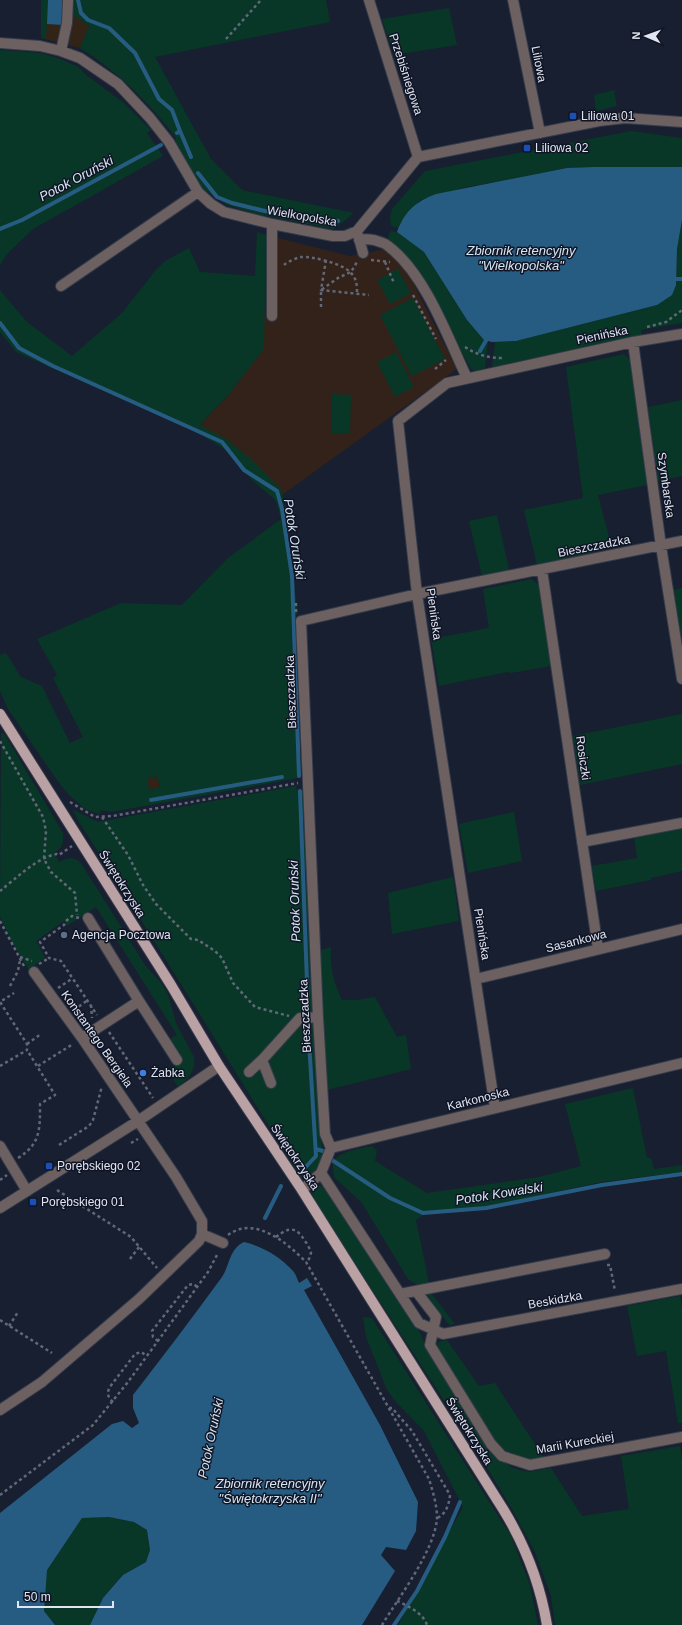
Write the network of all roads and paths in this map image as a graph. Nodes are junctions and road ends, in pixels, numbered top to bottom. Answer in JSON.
{"nodes":[{"id":1,"x":68,"y":0,"type":"edge"},
{"id":2,"x":261,"y":0,"type":"edge"},
{"id":3,"x":370,"y":0,"type":"edge"},
{"id":4,"x":513,"y":0,"type":"edge"},
{"id":5,"x":226,"y":39,"type":"dead end"},
{"id":6,"x":0,"y":43,"type":"edge"},
{"id":7,"x":60,"y":50,"type":"junction"},
{"id":8,"x":682,"y":122,"type":"edge"},
{"id":9,"x":540,"y":133,"type":"junction"},
{"id":10,"x":418,"y":157,"type":"junction"},
{"id":11,"x":198,"y":192,"type":"junction"},
{"id":12,"x":272,"y":224,"type":"junction"},
{"id":13,"x":358,"y":235,"type":"junction"},
{"id":14,"x":363,"y":253,"type":"dead end"},
{"id":15,"x":326,"y":260,"type":"junction"},
{"id":16,"x":385,"y":262,"type":"junction"},
{"id":17,"x":395,"y":263,"type":"dead end"},
{"id":18,"x":282,"y":268,"type":"dead end"},
{"id":19,"x":351,"y":272,"type":"junction"},
{"id":20,"x":394,"y":283,"type":"dead end"},
{"id":21,"x":61,"y":286,"type":"dead end"},
{"id":22,"x":321,"y":290,"type":"junction"},
{"id":23,"x":411,"y":290,"type":"dead end"},
{"id":24,"x":357,"y":294,"type":"junction"},
{"id":25,"x":369,"y":295,"type":"dead end"},
{"id":26,"x":321,"y":306,"type":"dead end"},
{"id":27,"x":682,"y":310,"type":"edge"},
{"id":28,"x":272,"y":316,"type":"dead end"},
{"id":29,"x":645,"y":328,"type":"dead end"},
{"id":30,"x":682,"y":334,"type":"edge"},
{"id":31,"x":633,"y":342,"type":"junction"},
{"id":32,"x":462,"y":343,"type":"dead end"},
{"id":33,"x":439,"y":346,"type":"dead end"},
{"id":34,"x":443,"y":353,"type":"dead end"},
{"id":35,"x":505,"y":358,"type":"dead end"},
{"id":36,"x":436,"y":369,"type":"dead end"},
{"id":37,"x":467,"y":378,"type":"junction"},
{"id":38,"x":682,"y":541,"type":"edge"},
{"id":39,"x":661,"y":546,"type":"junction"},
{"id":40,"x":542,"y":570,"type":"junction"},
{"id":41,"x":417,"y":594,"type":"junction"},
{"id":42,"x":682,"y":679,"type":"edge"},
{"id":43,"x":1,"y":717,"type":"edge"},
{"id":44,"x":0,"y":741,"type":"edge"},
{"id":45,"x":308,"y":781,"type":"junction"},
{"id":46,"x":68,"y":799,"type":"dead end"},
{"id":47,"x":102,"y":817,"type":"junction"},
{"id":48,"x":682,"y":823,"type":"edge"},
{"id":49,"x":80,"y":841,"type":"junction"},
{"id":50,"x":582,"y":842,"type":"junction"},
{"id":51,"x":44,"y":859,"type":"junction"},
{"id":52,"x":0,"y":891,"type":"edge"},
{"id":53,"x":78,"y":918,"type":"junction"},
{"id":54,"x":88,"y":918,"type":"joint"},
{"id":55,"x":0,"y":921,"type":"edge"},
{"id":56,"x":1,"y":925,"type":"edge"},
{"id":57,"x":682,"y":929,"type":"edge"},
{"id":58,"x":598,"y":949,"type":"junction"},
{"id":59,"x":20,"y":958,"type":"junction"},
{"id":60,"x":49,"y":958,"type":"junction"},
{"id":61,"x":23,"y":963,"type":"dead end"},
{"id":62,"x":37,"y":967,"type":"junction"},
{"id":63,"x":73,"y":978,"type":"junction"},
{"id":64,"x":476,"y":979,"type":"junction"},
{"id":65,"x":63,"y":984,"type":"dead end"},
{"id":66,"x":10,"y":986,"type":"dead end"},
{"id":67,"x":14,"y":993,"type":"dead end"},
{"id":68,"x":88,"y":1000,"type":"junction"},
{"id":69,"x":139,"y":1001,"type":"junction"},
{"id":70,"x":78,"y":1006,"type":"dead end"},
{"id":71,"x":95,"y":1012,"type":"dead end"},
{"id":72,"x":318,"y":1017,"type":"junction"},
{"id":73,"x":300,"y":1018,"type":"junction"},
{"id":74,"x":101,"y":1020,"type":"junction"},
{"id":75,"x":41,"y":1034,"type":"dead end"},
{"id":76,"x":82,"y":1038,"type":"junction"},
{"id":77,"x":27,"y":1044,"type":"junction"},
{"id":78,"x":27,"y":1050,"type":"junction"},
{"id":79,"x":177,"y":1060,"type":"dead end"},
{"id":80,"x":262,"y":1060,"type":"junction"},
{"id":81,"x":682,"y":1063,"type":"edge"},
{"id":82,"x":0,"y":1066,"type":"edge"},
{"id":83,"x":38,"y":1066,"type":"junction"},
{"id":84,"x":219,"y":1066,"type":"junction"},
{"id":85,"x":249,"y":1072,"type":"dead end"},
{"id":86,"x":102,"y":1082,"type":"dead end"},
{"id":87,"x":271,"y":1083,"type":"dead end"},
{"id":88,"x":154,"y":1100,"type":"dead end"},
{"id":89,"x":495,"y":1108,"type":"junction"},
{"id":90,"x":138,"y":1121,"type":"junction"},
{"id":91,"x":59,"y":1145,"type":"dead end"},
{"id":92,"x":0,"y":1146,"type":"edge"},
{"id":93,"x":331,"y":1148,"type":"junction"},
{"id":94,"x":16,"y":1159,"type":"dead end"},
{"id":95,"x":321,"y":1173,"type":"junction"},
{"id":96,"x":57,"y":1190,"type":"dead end"},
{"id":97,"x":302,"y":1190,"type":"junction"},
{"id":98,"x":27,"y":1191,"type":"junction"},
{"id":99,"x":0,"y":1208,"type":"edge"},
{"id":100,"x":202,"y":1234,"type":"junction"},
{"id":101,"x":276,"y":1237,"type":"junction"},
{"id":102,"x":223,"y":1243,"type":"junction"},
{"id":103,"x":139,"y":1247,"type":"junction"},
{"id":104,"x":605,"y":1254,"type":"dead end"},
{"id":105,"x":130,"y":1260,"type":"dead end"},
{"id":106,"x":306,"y":1262,"type":"junction"},
{"id":107,"x":602,"y":1266,"type":"dead end"},
{"id":108,"x":158,"y":1270,"type":"dead end"},
{"id":109,"x":197,"y":1287,"type":"junction"},
{"id":110,"x":682,"y":1289,"type":"edge"},
{"id":111,"x":619,"y":1290,"type":"dead end"},
{"id":112,"x":416,"y":1291,"type":"junction"},
{"id":113,"x":400,"y":1294,"type":"junction"},
{"id":114,"x":18,"y":1312,"type":"dead end"},
{"id":115,"x":0,"y":1320,"type":"edge"},
{"id":116,"x":10,"y":1326,"type":"junction"},
{"id":117,"x":433,"y":1330,"type":"junction"},
{"id":118,"x":158,"y":1341,"type":"junction"},
{"id":119,"x":52,"y":1353,"type":"dead end"},
{"id":120,"x":147,"y":1356,"type":"junction"},
{"id":121,"x":113,"y":1402,"type":"junction"},
{"id":122,"x":389,"y":1408,"type":"junction"},
{"id":123,"x":0,"y":1410,"type":"edge"},
{"id":124,"x":682,"y":1437,"type":"edge"},
{"id":125,"x":0,"y":1495,"type":"edge"},
{"id":126,"x":437,"y":1518,"type":"junction"},
{"id":127,"x":397,"y":1600,"type":"junction"},
{"id":128,"x":382,"y":1625,"type":"edge"},
{"id":129,"x":427,"y":1625,"type":"edge"},
{"id":130,"x":547,"y":1625,"type":"edge"}],
"edges":[{"from":1,"to":7,"type":"street"},
{"from":2,"to":5,"type":"path"},
{"from":3,"to":10,"type":"street","name":"Przebiśniegowa"},
{"from":4,"to":9,"type":"street","name":"Liliowa"},
{"from":6,"to":7,"type":"street","name":"Wielkopolska"},
{"from":7,"to":11,"type":"street","name":"Wielkopolska"},
{"from":8,"to":9,"type":"street"},
{"from":9,"to":10,"type":"street"},
{"from":10,"to":13,"type":"street"},
{"from":11,"to":12,"type":"street","name":"Wielkopolska"},
{"from":11,"to":21,"type":"street"},
{"from":12,"to":13,"type":"street","name":"Wielkopolska"},
{"from":12,"to":28,"type":"street"},
{"from":13,"to":14,"type":"street"},
{"from":13,"to":37,"type":"street","name":"Wielkopolska"},
{"from":15,"to":18,"type":"path"},
{"from":15,"to":19,"type":"path"},
{"from":15,"to":22,"type":"path"},
{"from":16,"to":17,"type":"path"},
{"from":16,"to":19,"type":"path"},
{"from":16,"to":20,"type":"path"},
{"from":19,"to":22,"type":"path"},
{"from":19,"to":24,"type":"path"},
{"from":22,"to":24,"type":"path"},
{"from":22,"to":26,"type":"path"},
{"from":23,"to":33,"type":"path"},
{"from":24,"to":25,"type":"path"},
{"from":27,"to":29,"type":"path"},
{"from":30,"to":31,"type":"street","name":"Pienińska"},
{"from":31,"to":37,"type":"street","name":"Pienińska"},
{"from":31,"to":39,"type":"street","name":"Szymbarska"},
{"from":32,"to":35,"type":"path"},
{"from":34,"to":36,"type":"path"},
{"from":37,"to":41,"type":"street","name":"Pienińska"},
{"from":38,"to":39,"type":"street","name":"Bieszczadzka"},
{"from":39,"to":40,"type":"street","name":"Bieszczadzka"},
{"from":39,"to":42,"type":"street","name":"Szymbarska"},
{"from":40,"to":41,"type":"street","name":"Bieszczadzka"},
{"from":40,"to":50,"type":"street","name":"Rosiczki"},
{"from":41,"to":45,"type":"street","name":"Bieszczadzka"},
{"from":41,"to":64,"type":"street","name":"Pienińska"},
{"from":43,"to":49,"type":"main road","name":"Świętokrzyska"},
{"from":44,"to":51,"type":"path"},
{"from":45,"to":47,"type":"path"},
{"from":45,"to":72,"type":"street","name":"Bieszczadzka"},
{"from":46,"to":47,"type":"path"},
{"from":47,"to":73,"type":"path"},
{"from":48,"to":50,"type":"street"},
{"from":49,"to":51,"type":"path"},
{"from":49,"to":84,"type":"main road","name":"Świętokrzyska"},
{"from":50,"to":58,"type":"street","name":"Rosiczki"},
{"from":51,"to":52,"type":"path"},
{"from":51,"to":53,"type":"path"},
{"from":53,"to":54,"type":"path"},
{"from":53,"to":60,"type":"path"},
{"from":54,"to":69,"type":"street"},
{"from":55,"to":56,"type":"path"},
{"from":56,"to":59,"type":"path"},
{"from":57,"to":58,"type":"street","name":"Sasankowa"},
{"from":58,"to":64,"type":"street","name":"Sasankowa"},
{"from":59,"to":61,"type":"path"},
{"from":59,"to":62,"type":"path"},
{"from":59,"to":66,"type":"path"},
{"from":60,"to":62,"type":"path"},
{"from":60,"to":63,"type":"path"},
{"from":62,"to":76,"type":"street","name":"Konstantego Bergiela"},
{"from":63,"to":65,"type":"path"},
{"from":63,"to":68,"type":"path"},
{"from":64,"to":89,"type":"street","name":"Pienińska"},
{"from":67,"to":77,"type":"path"},
{"from":68,"to":70,"type":"path"},
{"from":68,"to":71,"type":"path"},
{"from":69,"to":74,"type":"street"},
{"from":69,"to":79,"type":"street"},
{"from":72,"to":73,"type":"street"},
{"from":72,"to":93,"type":"street","name":"Bieszczadzka"},
{"from":73,"to":80,"type":"street"},
{"from":74,"to":76,"type":"street"},
{"from":74,"to":88,"type":"path"},
{"from":75,"to":77,"type":"path"},
{"from":76,"to":83,"type":"path"},
{"from":76,"to":90,"type":"street","name":"Konstantego Bergiela"},
{"from":77,"to":78,"type":"path"},
{"from":78,"to":82,"type":"path"},
{"from":78,"to":83,"type":"path"},
{"from":80,"to":85,"type":"street"},
{"from":80,"to":87,"type":"street"},
{"from":81,"to":89,"type":"street","name":"Karkonoska"},
{"from":83,"to":94,"type":"path"},
{"from":84,"to":90,"type":"street"},
{"from":84,"to":97,"type":"main road","name":"Świętokrzyska"},
{"from":86,"to":91,"type":"path"},
{"from":89,"to":93,"type":"street","name":"Karkonoska"},
{"from":90,"to":98,"type":"street"},
{"from":90,"to":100,"type":"street","name":"Konstantego Bergiela"},
{"from":92,"to":98,"type":"street"},
{"from":93,"to":95,"type":"street"},
{"from":95,"to":97,"type":"street"},
{"from":95,"to":113,"type":"street","name":"Świętokrzyska"},
{"from":96,"to":103,"type":"path"},
{"from":97,"to":130,"type":"main road","name":"Świętokrzyska"},
{"from":98,"to":99,"type":"street"},
{"from":100,"to":102,"type":"street"},
{"from":100,"to":123,"type":"street"},
{"from":101,"to":102,"type":"path"},
{"from":101,"to":106,"type":"path"},
{"from":101,"to":106,"type":"path"},
{"from":102,"to":109,"type":"path"},
{"from":103,"to":105,"type":"path"},
{"from":103,"to":108,"type":"path"},
{"from":104,"to":112,"type":"street"},
{"from":106,"to":122,"type":"path"},
{"from":107,"to":111,"type":"path"},
{"from":109,"to":118,"type":"path"},
{"from":109,"to":118,"type":"path"},
{"from":110,"to":117,"type":"street","name":"Beskidzka"},
{"from":112,"to":113,"type":"street"},
{"from":112,"to":117,"type":"street","name":"Marii Kureckiej"},
{"from":113,"to":117,"type":"street","name":"Świętokrzyska"},
{"from":114,"to":116,"type":"path"},
{"from":115,"to":116,"type":"path"},
{"from":116,"to":119,"type":"path"},
{"from":117,"to":124,"type":"street","name":"Marii Kureckiej"},
{"from":118,"to":120,"type":"path"},
{"from":120,"to":121,"type":"path"},
{"from":120,"to":121,"type":"path"},
{"from":121,"to":125,"type":"path"},
{"from":122,"to":126,"type":"path"},
{"from":122,"to":126,"type":"path"},
{"from":126,"to":127,"type":"path"},
{"from":127,"to":128,"type":"path"},
{"from":127,"to":129,"type":"path"}]}
